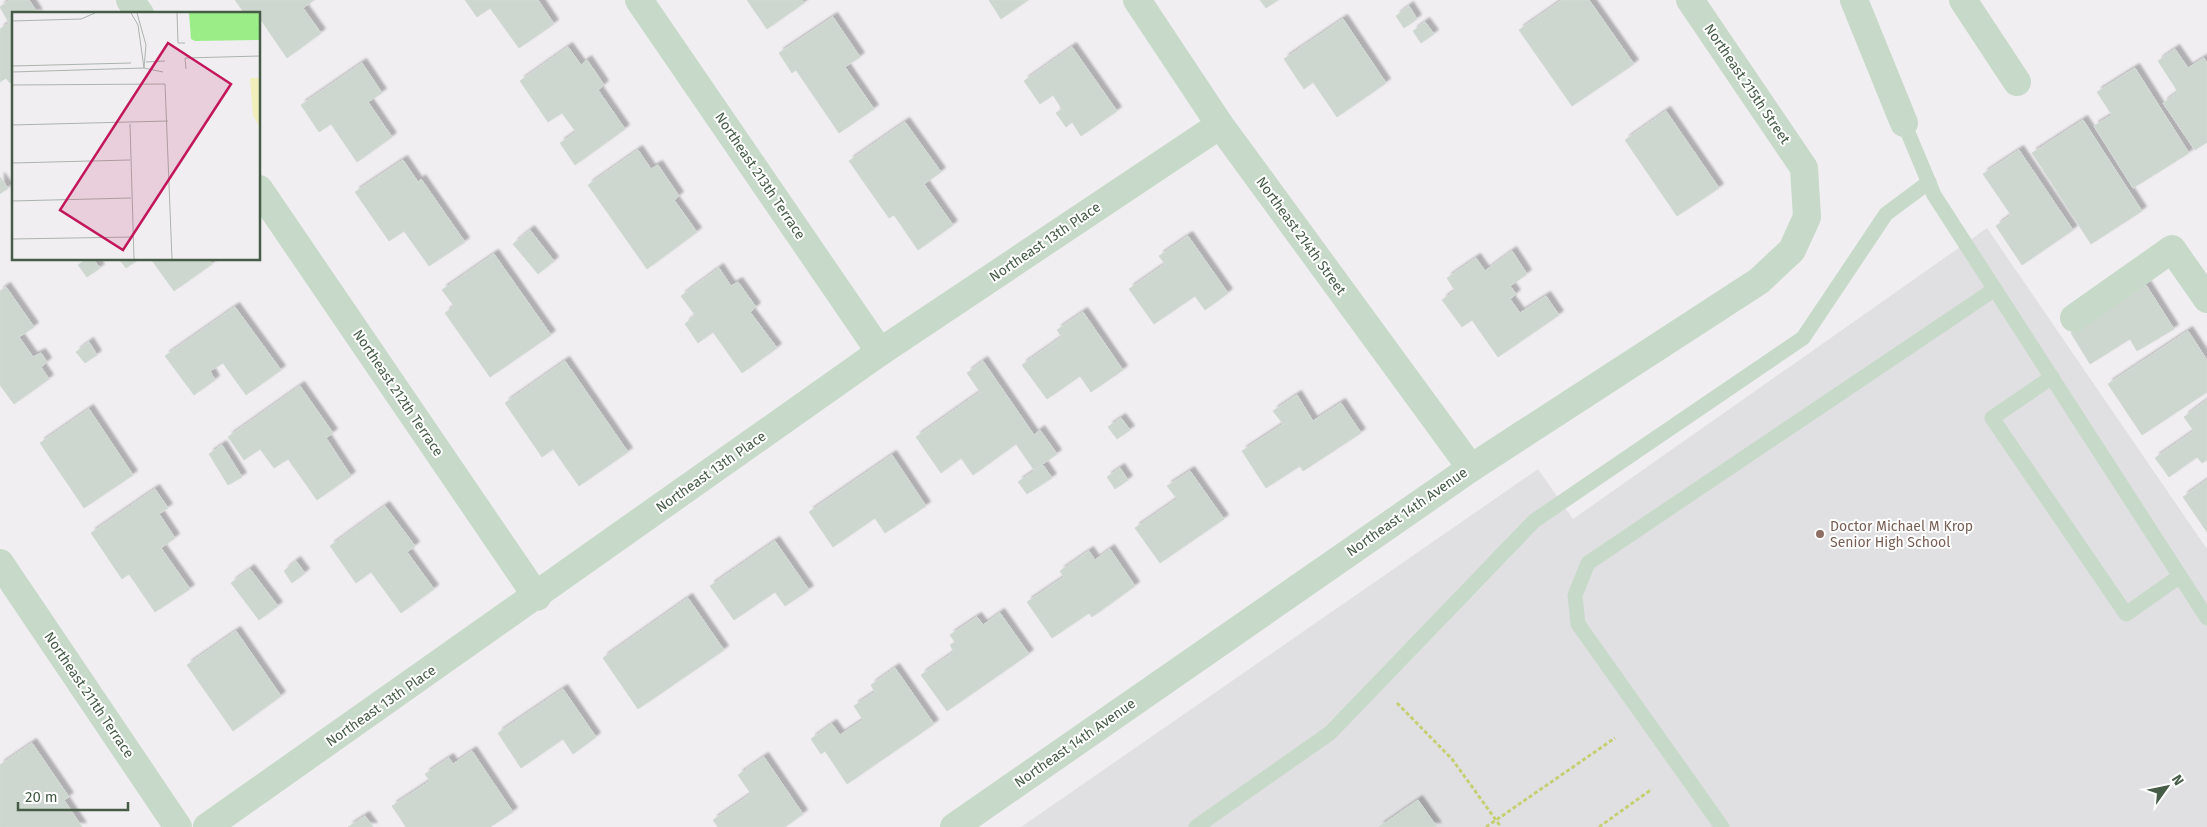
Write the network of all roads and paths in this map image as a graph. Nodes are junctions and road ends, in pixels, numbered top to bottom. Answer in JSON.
{"nodes":[{"id":1,"x":130,"y":0,"type":"edge"},
{"id":2,"x":640,"y":0,"type":"edge"},
{"id":3,"x":1137,"y":0,"type":"edge"},
{"id":4,"x":1690,"y":0,"type":"edge"},
{"id":5,"x":1854,"y":0,"type":"edge"},
{"id":6,"x":1963,"y":0,"type":"edge"},
{"id":7,"x":139,"y":12,"type":"edge"},
{"id":8,"x":2017,"y":82,"type":"dead end"},
{"id":9,"x":1904,"y":123,"type":"joint"},
{"id":10,"x":1220,"y":125,"type":"junction"},
{"id":11,"x":1804,"y":168,"type":"joint"},
{"id":12,"x":1929,"y":182,"type":"junction"},
{"id":13,"x":260,"y":190,"type":"edge"},
{"id":14,"x":1995,"y":289,"type":"junction"},
{"id":15,"x":2207,"y":299,"type":"edge"},
{"id":16,"x":2074,"y":318,"type":"dead end"},
{"id":17,"x":880,"y":352,"type":"junction"},
{"id":18,"x":2052,"y":377,"type":"junction"},
{"id":19,"x":1471,"y":468,"type":"junction"},
{"id":20,"x":0,"y":563,"type":"edge"},
{"id":21,"x":2180,"y":576,"type":"junction"},
{"id":22,"x":537,"y":596,"type":"junction"},
{"id":23,"x":2207,"y":618,"type":"edge"},
{"id":24,"x":1397,"y":703,"type":"dead end"},
{"id":25,"x":1615,"y":738,"type":"dead end"},
{"id":26,"x":1652,"y":789,"type":"dead end"},
{"id":27,"x":1496,"y":820,"type":"junction"},
{"id":28,"x":178,"y":827,"type":"edge"},
{"id":29,"x":208,"y":827,"type":"edge"},
{"id":30,"x":954,"y":827,"type":"edge"},
{"id":31,"x":1196,"y":827,"type":"edge"},
{"id":32,"x":1486,"y":827,"type":"edge"},
{"id":33,"x":1501,"y":827,"type":"edge"},
{"id":34,"x":1599,"y":827,"type":"edge"},
{"id":35,"x":1722,"y":827,"type":"edge"}],
"edges":[{"from":1,"to":7,"type":"street"},
{"from":2,"to":17,"type":"street","name":"Northeast 213th Terrace"},
{"from":3,"to":10,"type":"street","name":"Northeast 214th Street"},
{"from":4,"to":11,"type":"street","name":"Northeast 215th Street"},
{"from":5,"to":9,"type":"street"},
{"from":6,"to":8,"type":"street"},
{"from":9,"to":12,"type":"lane"},
{"from":10,"to":17,"type":"street","name":"Northeast 13th Place"},
{"from":10,"to":19,"type":"street","name":"Northeast 214th Street"},
{"from":11,"to":19,"type":"street","name":"Northeast 14th Avenue"},
{"from":12,"to":14,"type":"lane"},
{"from":12,"to":31,"type":"lane"},
{"from":13,"to":22,"type":"street","name":"Northeast 212th Terrace"},
{"from":14,"to":18,"type":"lane"},
{"from":14,"to":35,"type":"lane"},
{"from":15,"to":16,"type":"street"},
{"from":17,"to":22,"type":"street","name":"Northeast 13th Place"},
{"from":18,"to":21,"type":"lane"},
{"from":18,"to":21,"type":"lane"},
{"from":19,"to":30,"type":"street","name":"Northeast 14th Avenue"},
{"from":20,"to":28,"type":"street","name":"Northeast 211th Terrace"},
{"from":21,"to":23,"type":"lane"},
{"from":22,"to":29,"type":"street","name":"Northeast 13th Place"},
{"from":24,"to":27,"type":"path"},
{"from":25,"to":27,"type":"path"},
{"from":26,"to":34,"type":"path"},
{"from":27,"to":32,"type":"path"},
{"from":27,"to":33,"type":"path"}]}
